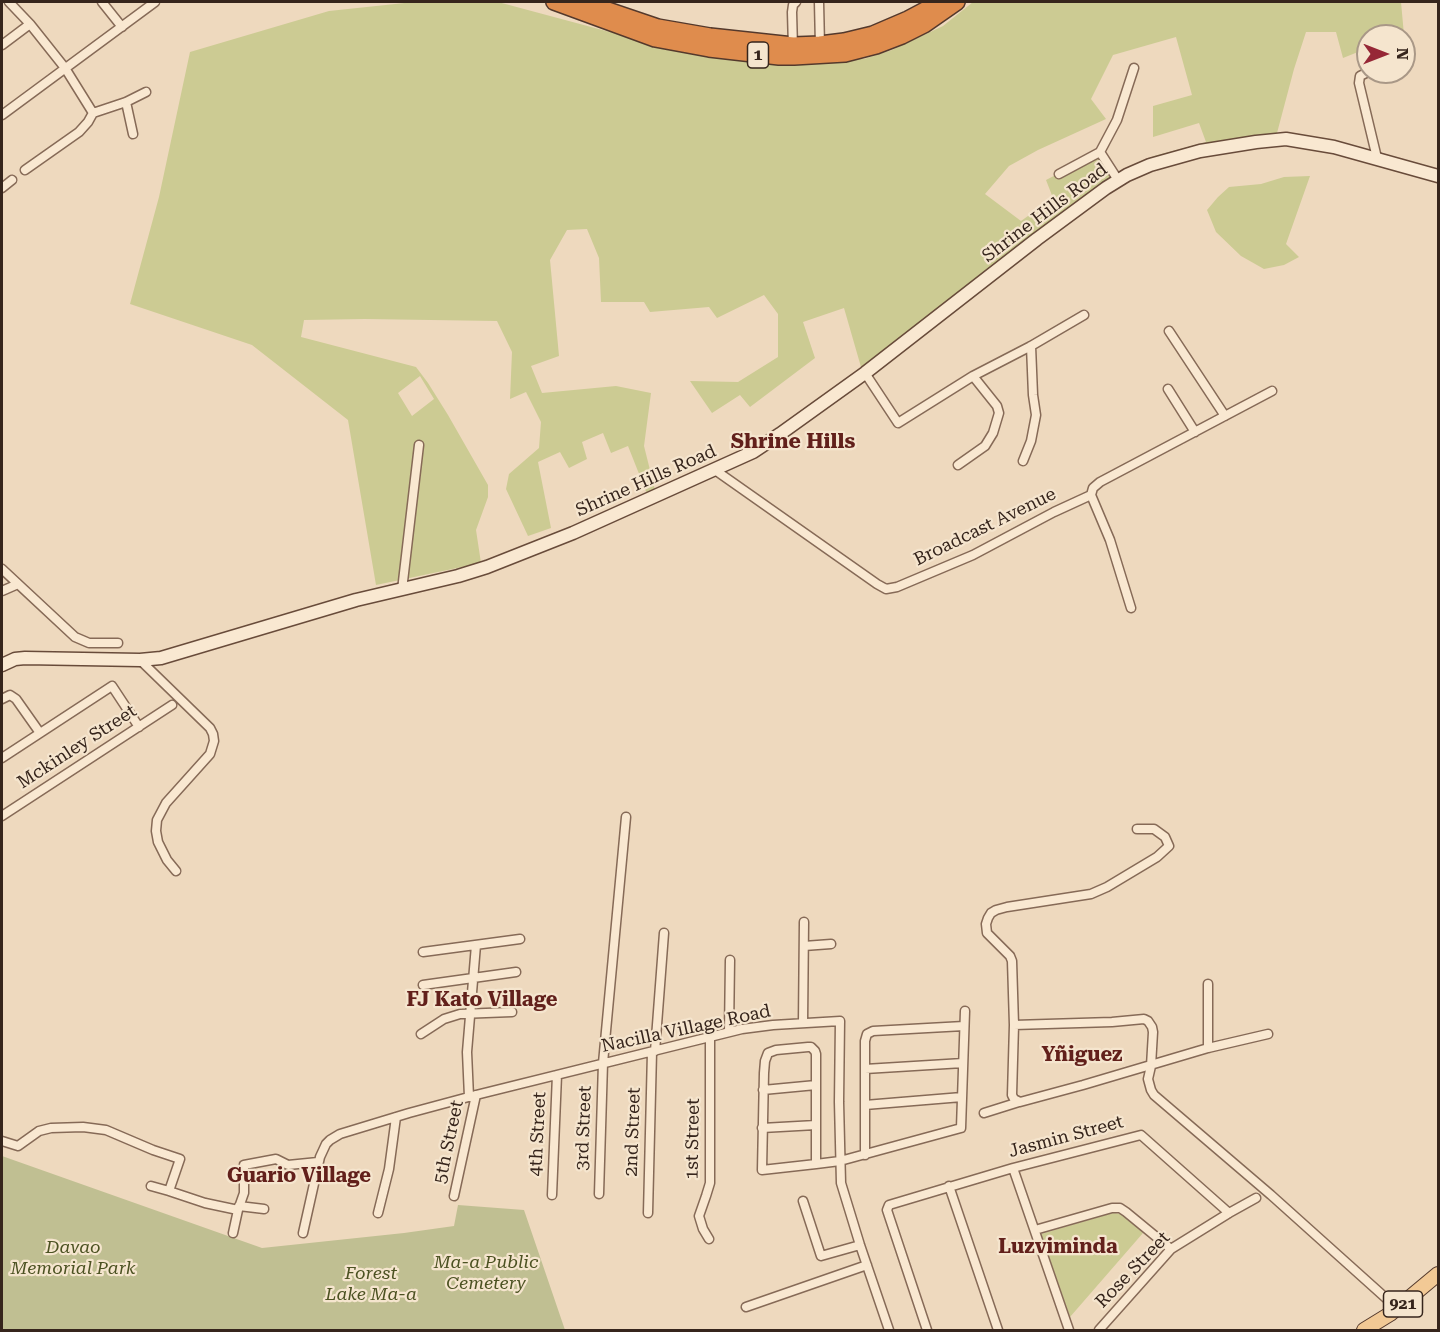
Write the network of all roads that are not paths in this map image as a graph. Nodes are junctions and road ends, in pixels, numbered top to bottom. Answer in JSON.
{"nodes":[{"id":1,"x":9,"y":2,"type":"edge"},
{"id":2,"x":102,"y":2,"type":"edge"},
{"id":3,"x":155,"y":2,"type":"edge"},
{"id":4,"x":554,"y":2,"type":"edge"},
{"id":5,"x":584,"y":2,"type":"edge"},
{"id":6,"x":796,"y":2,"type":"edge"},
{"id":7,"x":819,"y":2,"type":"edge"},
{"id":8,"x":937,"y":2,"type":"edge"},
{"id":9,"x":957,"y":2,"type":"edge"},
{"id":10,"x":30,"y":24,"type":"junction"},
{"id":11,"x":122,"y":27,"type":"junction"},
{"id":12,"x":2,"y":45,"type":"edge"},
{"id":13,"x":820,"y":50,"type":"junction"},
{"id":14,"x":793,"y":51,"type":"junction"},
{"id":15,"x":65,"y":68,"type":"junction"},
{"id":16,"x":1134,"y":68,"type":"dead end"},
{"id":17,"x":1359,"y":84,"type":"edge"},
{"id":18,"x":146,"y":92,"type":"dead end"},
{"id":19,"x":126,"y":102,"type":"junction"},
{"id":20,"x":93,"y":113,"type":"junction"},
{"id":21,"x":2,"y":116,"type":"edge"},
{"id":22,"x":133,"y":134,"type":"dead end"},
{"id":23,"x":1100,"y":152,"type":"junction"},
{"id":24,"x":1377,"y":158,"type":"junction"},
{"id":25,"x":25,"y":170,"type":"dead end"},
{"id":26,"x":1059,"y":174,"type":"dead end"},
{"id":27,"x":1438,"y":176,"type":"edge"},
{"id":28,"x":12,"y":180,"type":"dead end"},
{"id":29,"x":1118,"y":180,"type":"junction"},
{"id":30,"x":2,"y":188,"type":"edge"},
{"id":31,"x":1084,"y":315,"type":"dead end"},
{"id":32,"x":1168,"y":331,"type":"dead end"},
{"id":33,"x":1031,"y":346,"type":"junction"},
{"id":34,"x":865,"y":373,"type":"junction"},
{"id":35,"x":973,"y":376,"type":"junction"},
{"id":36,"x":1168,"y":389,"type":"dead end"},
{"id":37,"x":1272,"y":391,"type":"dead end"},
{"id":38,"x":1225,"y":416,"type":"junction"},
{"id":39,"x":1195,"y":432,"type":"junction"},
{"id":40,"x":419,"y":445,"type":"dead end"},
{"id":41,"x":1023,"y":461,"type":"dead end"},
{"id":42,"x":958,"y":465,"type":"dead end"},
{"id":43,"x":715,"y":470,"type":"junction"},
{"id":44,"x":1091,"y":495,"type":"junction"},
{"id":45,"x":2,"y":569,"type":"edge"},
{"id":46,"x":18,"y":584,"type":"junction"},
{"id":47,"x":402,"y":590,"type":"junction"},
{"id":48,"x":2,"y":591,"type":"edge"},
{"id":49,"x":1131,"y":608,"type":"dead end"},
{"id":50,"x":118,"y":643,"type":"dead end"},
{"id":51,"x":140,"y":660,"type":"junction"},
{"id":52,"x":2,"y":664,"type":"edge"},
{"id":53,"x":2,"y":699,"type":"edge"},
{"id":54,"x":172,"y":705,"type":"dead end"},
{"id":55,"x":139,"y":727,"type":"junction"},
{"id":56,"x":40,"y":732,"type":"junction"},
{"id":57,"x":2,"y":758,"type":"edge"},
{"id":58,"x":2,"y":816,"type":"edge"},
{"id":59,"x":626,"y":817,"type":"dead end"},
{"id":60,"x":1137,"y":829,"type":"dead end"},
{"id":61,"x":176,"y":871,"type":"dead end"},
{"id":62,"x":804,"y":922,"type":"dead end"},
{"id":63,"x":664,"y":933,"type":"dead end"},
{"id":64,"x":520,"y":939,"type":"dead end"},
{"id":65,"x":831,"y":944,"type":"dead end"},
{"id":66,"x":476,"y":945,"type":"junction"},
{"id":67,"x":804,"y":946,"type":"junction"},
{"id":68,"x":423,"y":952,"type":"dead end"},
{"id":69,"x":730,"y":960,"type":"dead end"},
{"id":70,"x":516,"y":972,"type":"dead end"},
{"id":71,"x":473,"y":978,"type":"junction"},
{"id":72,"x":1208,"y":984,"type":"dead end"},
{"id":73,"x":423,"y":986,"type":"dead end"},
{"id":74,"x":965,"y":1011,"type":"dead end"},
{"id":75,"x":512,"y":1012,"type":"dead end"},
{"id":76,"x":469,"y":1013,"type":"junction"},
{"id":77,"x":804,"y":1023,"type":"junction"},
{"id":78,"x":1014,"y":1024,"type":"junction"},
{"id":79,"x":964,"y":1026,"type":"junction"},
{"id":80,"x":729,"y":1032,"type":"junction"},
{"id":81,"x":421,"y":1034,"type":"dead end"},
{"id":82,"x":1268,"y":1034,"type":"dead end"},
{"id":83,"x":710,"y":1037,"type":"junction"},
{"id":84,"x":1208,"y":1048,"type":"junction"},
{"id":85,"x":654,"y":1051,"type":"junction"},
{"id":86,"x":603,"y":1063,"type":"junction"},
{"id":87,"x":963,"y":1063,"type":"junction"},
{"id":88,"x":1151,"y":1066,"type":"junction"},
{"id":89,"x":865,"y":1069,"type":"junction"},
{"id":90,"x":557,"y":1075,"type":"junction"},
{"id":91,"x":816,"y":1085,"type":"junction"},
{"id":92,"x":763,"y":1090,"type":"junction"},
{"id":93,"x":472,"y":1096,"type":"junction"},
{"id":94,"x":962,"y":1097,"type":"junction"},
{"id":95,"x":1020,"y":1102,"type":"junction"},
{"id":96,"x":865,"y":1105,"type":"junction"},
{"id":97,"x":984,"y":1113,"type":"dead end"},
{"id":98,"x":396,"y":1117,"type":"junction"},
{"id":99,"x":816,"y":1125,"type":"junction"},
{"id":100,"x":762,"y":1128,"type":"junction"},
{"id":101,"x":2,"y":1141,"type":"edge"},
{"id":102,"x":865,"y":1155,"type":"junction"},
{"id":103,"x":840,"y":1161,"type":"junction"},
{"id":104,"x":318,"y":1162,"type":"junction"},
{"id":105,"x":816,"y":1164,"type":"junction"},
{"id":106,"x":1013,"y":1168,"type":"junction"},
{"id":107,"x":151,"y":1186,"type":"dead end"},
{"id":108,"x":949,"y":1186,"type":"junction"},
{"id":109,"x":169,"y":1191,"type":"junction"},
{"id":110,"x":599,"y":1194,"type":"dead end"},
{"id":111,"x":552,"y":1195,"type":"dead end"},
{"id":112,"x":454,"y":1196,"type":"dead end"},
{"id":113,"x":1256,"y":1198,"type":"dead end"},
{"id":114,"x":803,"y":1201,"type":"dead end"},
{"id":115,"x":238,"y":1208,"type":"junction"},
{"id":116,"x":264,"y":1209,"type":"dead end"},
{"id":117,"x":378,"y":1213,"type":"dead end"},
{"id":118,"x":648,"y":1213,"type":"dead end"},
{"id":119,"x":1229,"y":1213,"type":"junction"},
{"id":120,"x":1035,"y":1230,"type":"junction"},
{"id":121,"x":233,"y":1233,"type":"dead end"},
{"id":122,"x":303,"y":1233,"type":"dead end"},
{"id":123,"x":709,"y":1239,"type":"dead end"},
{"id":124,"x":860,"y":1245,"type":"junction"},
{"id":125,"x":1171,"y":1249,"type":"junction"},
{"id":126,"x":867,"y":1265,"type":"junction"},
{"id":127,"x":1438,"y":1274,"type":"edge"},
{"id":128,"x":746,"y":1307,"type":"dead end"},
{"id":129,"x":1398,"y":1309,"type":"junction"},
{"id":130,"x":889,"y":1330,"type":"edge"},
{"id":131,"x":927,"y":1330,"type":"edge"},
{"id":132,"x":998,"y":1330,"type":"edge"},
{"id":133,"x":1069,"y":1330,"type":"edge"},
{"id":134,"x":1099,"y":1330,"type":"edge"},
{"id":135,"x":1364,"y":1330,"type":"edge"}],
"edges":[{"from":1,"to":10,"type":"street"},
{"from":2,"to":11,"type":"street"},
{"from":3,"to":11,"type":"street"},
{"from":4,"to":14,"type":"highway","number":"1"},
{"from":5,"to":14,"type":"highway","number":"1"},
{"from":6,"to":14,"type":"street"},
{"from":7,"to":13,"type":"street"},
{"from":8,"to":13,"type":"highway","number":"1"},
{"from":9,"to":13,"type":"highway","number":"1"},
{"from":10,"to":12,"type":"street"},
{"from":10,"to":15,"type":"street"},
{"from":11,"to":15,"type":"street"},
{"from":13,"to":14,"type":"highway","number":"1"},
{"from":15,"to":20,"type":"street"},
{"from":15,"to":21,"type":"street"},
{"from":16,"to":23,"type":"street"},
{"from":17,"to":24,"type":"street"},
{"from":18,"to":19,"type":"street"},
{"from":19,"to":20,"type":"street"},
{"from":19,"to":22,"type":"street"},
{"from":20,"to":25,"type":"street"},
{"from":23,"to":26,"type":"street"},
{"from":23,"to":29,"type":"street"},
{"from":24,"to":27,"type":"street","name":"Shrine Hills Road"},
{"from":24,"to":29,"type":"street","name":"Shrine Hills Road"},
{"from":28,"to":30,"type":"street"},
{"from":29,"to":34,"type":"street","name":"Shrine Hills Road"},
{"from":31,"to":33,"type":"street"},
{"from":32,"to":38,"type":"street"},
{"from":33,"to":35,"type":"street"},
{"from":33,"to":41,"type":"street"},
{"from":34,"to":35,"type":"street"},
{"from":34,"to":43,"type":"street","name":"Shrine Hills Road"},
{"from":35,"to":42,"type":"street"},
{"from":36,"to":39,"type":"street"},
{"from":37,"to":38,"type":"street"},
{"from":38,"to":39,"type":"street"},
{"from":39,"to":44,"type":"street"},
{"from":40,"to":47,"type":"street"},
{"from":43,"to":44,"type":"street","name":"Broadcast Avenue"},
{"from":43,"to":47,"type":"street","name":"Shrine Hills Road"},
{"from":44,"to":49,"type":"street"},
{"from":45,"to":46,"type":"street"},
{"from":46,"to":48,"type":"street"},
{"from":46,"to":50,"type":"street"},
{"from":47,"to":51,"type":"street","name":"Shrine Hills Road"},
{"from":51,"to":52,"type":"street","name":"Shrine Hills Road"},
{"from":51,"to":61,"type":"street"},
{"from":53,"to":56,"type":"street"},
{"from":54,"to":55,"type":"street","name":"Mckinley Street"},
{"from":55,"to":56,"type":"street"},
{"from":55,"to":58,"type":"street","name":"Mckinley Street"},
{"from":56,"to":57,"type":"street"},
{"from":59,"to":86,"type":"street","name":"3rd Street"},
{"from":60,"to":78,"type":"street"},
{"from":62,"to":67,"type":"street"},
{"from":63,"to":85,"type":"street","name":"2nd Street"},
{"from":64,"to":66,"type":"street"},
{"from":65,"to":67,"type":"street"},
{"from":66,"to":68,"type":"street"},
{"from":66,"to":71,"type":"street","name":"5th Street"},
{"from":67,"to":77,"type":"street"},
{"from":69,"to":80,"type":"street"},
{"from":70,"to":71,"type":"street"},
{"from":71,"to":73,"type":"street"},
{"from":71,"to":76,"type":"street","name":"5th Street"},
{"from":72,"to":84,"type":"street"},
{"from":74,"to":79,"type":"street"},
{"from":75,"to":76,"type":"street"},
{"from":76,"to":81,"type":"street"},
{"from":76,"to":93,"type":"street","name":"5th Street"},
{"from":77,"to":80,"type":"street","name":"Nacilla Village Road"},
{"from":77,"to":103,"type":"street","name":"Nacilla Village Road"},
{"from":78,"to":88,"type":"street"},
{"from":78,"to":95,"type":"street"},
{"from":79,"to":87,"type":"street"},
{"from":79,"to":89,"type":"street"},
{"from":80,"to":83,"type":"street","name":"Nacilla Village Road"},
{"from":82,"to":84,"type":"street"},
{"from":83,"to":85,"type":"street","name":"Nacilla Village Road"},
{"from":83,"to":123,"type":"street","name":"1st Street"},
{"from":84,"to":88,"type":"street"},
{"from":85,"to":86,"type":"street","name":"Nacilla Village Road"},
{"from":85,"to":118,"type":"street","name":"2nd Street"},
{"from":86,"to":90,"type":"street","name":"Nacilla Village Road"},
{"from":86,"to":110,"type":"street","name":"3rd Street"},
{"from":87,"to":89,"type":"street"},
{"from":87,"to":94,"type":"street"},
{"from":88,"to":95,"type":"street"},
{"from":88,"to":129,"type":"street"},
{"from":89,"to":96,"type":"street"},
{"from":90,"to":93,"type":"street","name":"Nacilla Village Road"},
{"from":90,"to":111,"type":"street","name":"4th Street"},
{"from":91,"to":92,"type":"street"},
{"from":91,"to":92,"type":"street"},
{"from":91,"to":99,"type":"street"},
{"from":92,"to":100,"type":"street"},
{"from":93,"to":98,"type":"street","name":"Nacilla Village Road"},
{"from":93,"to":112,"type":"street","name":"5th Street"},
{"from":94,"to":96,"type":"street"},
{"from":94,"to":102,"type":"street"},
{"from":95,"to":97,"type":"street"},
{"from":96,"to":102,"type":"street"},
{"from":98,"to":104,"type":"street","name":"Nacilla Village Road"},
{"from":98,"to":117,"type":"street"},
{"from":99,"to":100,"type":"street"},
{"from":99,"to":105,"type":"street"},
{"from":100,"to":105,"type":"street"},
{"from":101,"to":109,"type":"street"},
{"from":102,"to":103,"type":"street"},
{"from":103,"to":105,"type":"street"},
{"from":103,"to":124,"type":"street","name":"Nacilla Village Road"},
{"from":104,"to":115,"type":"street"},
{"from":104,"to":122,"type":"street"},
{"from":106,"to":108,"type":"street","name":"Jasmin Street"},
{"from":106,"to":119,"type":"street","name":"Jasmin Street"},
{"from":106,"to":120,"type":"street"},
{"from":107,"to":109,"type":"street"},
{"from":108,"to":131,"type":"street","name":"Jasmin Street"},
{"from":108,"to":132,"type":"street"},
{"from":109,"to":115,"type":"street"},
{"from":113,"to":119,"type":"street","name":"Rose Street"},
{"from":114,"to":124,"type":"street"},
{"from":115,"to":116,"type":"street"},
{"from":115,"to":121,"type":"street"},
{"from":119,"to":125,"type":"street","name":"Rose Street"},
{"from":120,"to":125,"type":"street"},
{"from":120,"to":133,"type":"street"},
{"from":124,"to":126,"type":"street","name":"Nacilla Village Road"},
{"from":125,"to":134,"type":"street","name":"Rose Street"},
{"from":126,"to":128,"type":"street"},
{"from":126,"to":130,"type":"street","name":"Nacilla Village Road"},
{"from":127,"to":129,"type":"main road","number":"921"},
{"from":129,"to":135,"type":"main road","number":"921"}]}
